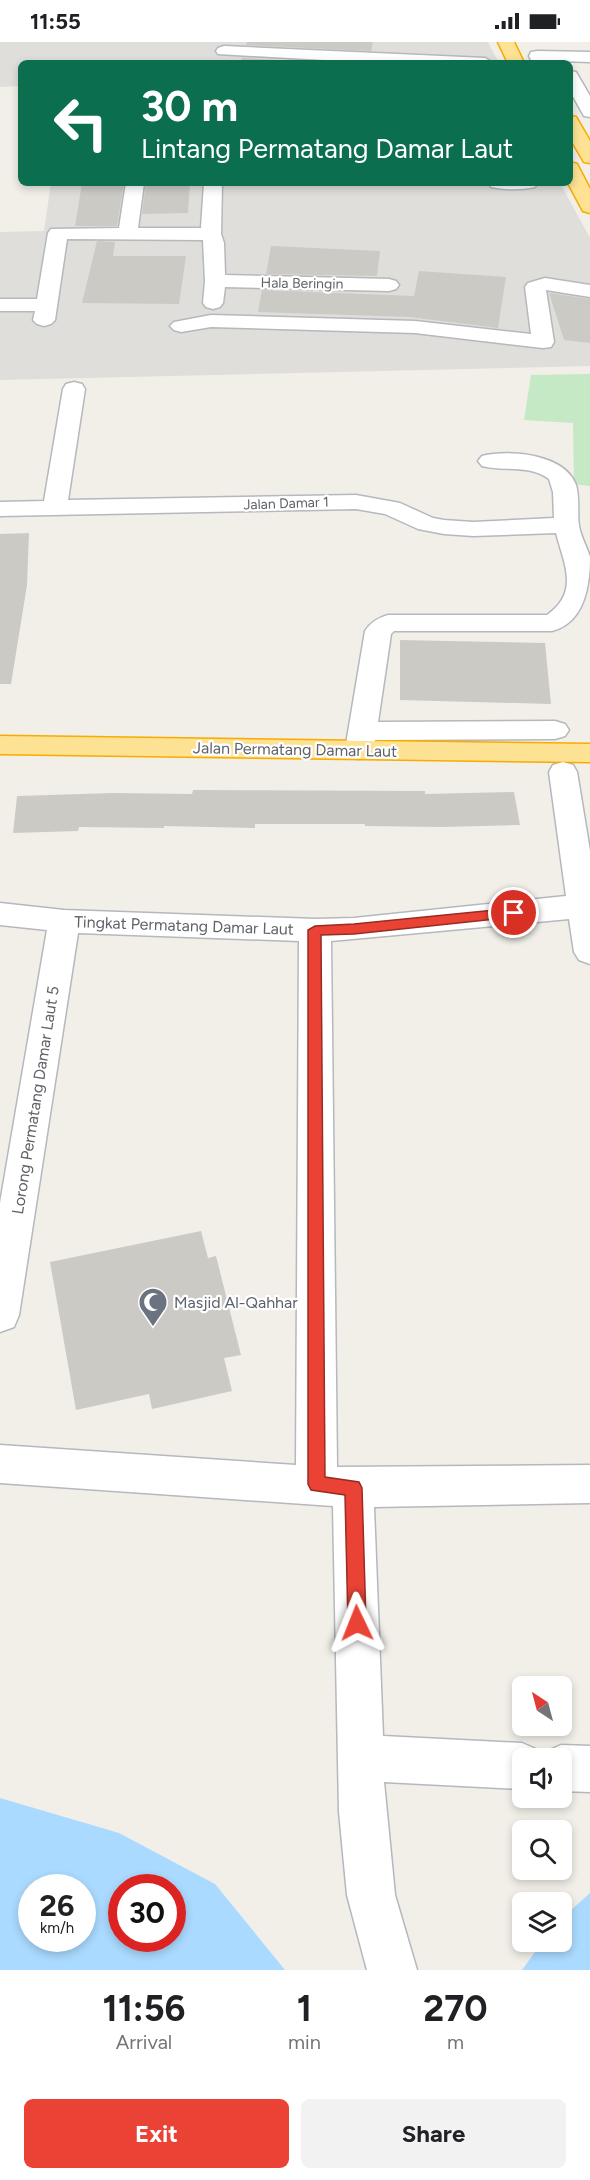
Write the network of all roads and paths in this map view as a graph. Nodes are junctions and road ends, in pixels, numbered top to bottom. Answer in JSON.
{"nodes":[{"id":1,"x":476,"y":42,"type":"edge"},
{"id":2,"x":506,"y":42,"type":"edge"},
{"id":3,"x":224,"y":52,"type":"edge"},
{"id":4,"x":536,"y":54,"type":"edge"},
{"id":5,"x":590,"y":57,"type":"edge"},
{"id":6,"x":414,"y":60,"type":"edge"},
{"id":7,"x":484,"y":60,"type":"edge"},
{"id":8,"x":515,"y":60,"type":"edge"},
{"id":9,"x":561,"y":60,"type":"edge"},
{"id":10,"x":579,"y":84,"type":"edge"},
{"id":11,"x":573,"y":112,"type":"edge"},
{"id":12,"x":590,"y":112,"type":"edge"},
{"id":13,"x":573,"y":126,"type":"edge"},
{"id":14,"x":580,"y":139,"type":"junction"},
{"id":15,"x":590,"y":158,"type":"edge"},
{"id":16,"x":573,"y":174,"type":"edge"},
{"id":17,"x":135,"y":186,"type":"edge"},
{"id":18,"x":213,"y":186,"type":"edge"},
{"id":19,"x":590,"y":207,"type":"edge"},
{"id":20,"x":128,"y":232,"type":"junction"},
{"id":21,"x":211,"y":234,"type":"junction"},
{"id":22,"x":215,"y":281,"type":"junction"},
{"id":23,"x":389,"y":285,"type":"dead end"},
{"id":24,"x":590,"y":291,"type":"edge"},
{"id":25,"x":0,"y":305,"type":"edge"},
{"id":26,"x":211,"y":321,"type":"junction"},
{"id":27,"x":181,"y":326,"type":"dead end"},
{"id":28,"x":74,"y":389,"type":"dead end"},
{"id":29,"x":490,"y":460,"type":"dead end"},
{"id":30,"x":0,"y":509,"type":"edge"},
{"id":31,"x":55,"y":509,"type":"junction"},
{"id":32,"x":567,"y":525,"type":"junction"},
{"id":33,"x":555,"y":730,"type":"dead end"},
{"id":34,"x":361,"y":741,"type":"junction"},
{"id":35,"x":0,"y":745,"type":"edge"},
{"id":36,"x":590,"y":753,"type":"edge"},
{"id":37,"x":0,"y":766,"type":"edge"},
{"id":38,"x":578,"y":786,"type":"edge"},
{"id":39,"x":583,"y":906,"type":"junction"},
{"id":40,"x":0,"y":914,"type":"edge"},
{"id":41,"x":64,"y":921,"type":"junction"},
{"id":42,"x":315,"y":930,"type":"junction"},
{"id":43,"x":590,"y":952,"type":"edge"},
{"id":44,"x":0,"y":1315,"type":"edge"},
{"id":45,"x":0,"y":1464,"type":"edge"},
{"id":46,"x":590,"y":1485,"type":"edge"},
{"id":47,"x":335,"y":1486,"type":"junction"},
{"id":48,"x":360,"y":1758,"type":"junction"},
{"id":49,"x":512,"y":1766,"type":"edge"},
{"id":50,"x":572,"y":1768,"type":"edge"},
{"id":51,"x":590,"y":1769,"type":"edge"},
{"id":52,"x":392,"y":1970,"type":"edge"}],
"edges":[{"from":1,"to":7,"type":"street"},
{"from":2,"to":8,"type":"highway"},
{"from":3,"to":6,"type":"street"},
{"from":4,"to":9,"type":"street"},
{"from":5,"to":9,"type":"street"},
{"from":10,"to":12,"type":"street"},
{"from":11,"to":14,"type":"highway"},
{"from":13,"to":14,"type":"highway"},
{"from":14,"to":15,"type":"highway"},
{"from":16,"to":19,"type":"highway"},
{"from":17,"to":20,"type":"street"},
{"from":18,"to":21,"type":"street"},
{"from":20,"to":21,"type":"street"},
{"from":20,"to":25,"type":"street"},
{"from":21,"to":22,"type":"street"},
{"from":22,"to":23,"type":"street","name":"Hala Beringin"},
{"from":22,"to":26,"type":"street"},
{"from":24,"to":26,"type":"street"},
{"from":26,"to":27,"type":"street"},
{"from":28,"to":31,"type":"street"},
{"from":29,"to":32,"type":"street"},
{"from":30,"to":31,"type":"street","name":"Jalan Damar 1"},
{"from":31,"to":32,"type":"street","name":"Jalan Damar 1"},
{"from":32,"to":34,"type":"street"},
{"from":33,"to":34,"type":"street"},
{"from":34,"to":35,"type":"highway","name":"Jalan Permatang Damar Laut"},
{"from":34,"to":36,"type":"highway","name":"Jalan Permatang Damar Laut"},
{"from":37,"to":38,"type":"highway","name":"Jalan Permatang Damar Laut"},
{"from":38,"to":39,"type":"street"},
{"from":39,"to":42,"type":"street","name":"Tingkat Permatang Damar Laut"},
{"from":39,"to":43,"type":"street"},
{"from":40,"to":41,"type":"street","name":"Tingkat Permatang Damar Laut"},
{"from":41,"to":42,"type":"street","name":"Tingkat Permatang Damar Laut"},
{"from":41,"to":44,"type":"street","name":"Lorong Permatang Damar Laut 5"},
{"from":42,"to":47,"type":"street"},
{"from":45,"to":47,"type":"street"},
{"from":46,"to":47,"type":"street"},
{"from":47,"to":48,"type":"street"},
{"from":48,"to":49,"type":"street"},
{"from":48,"to":52,"type":"street"},
{"from":50,"to":51,"type":"street"}]}
